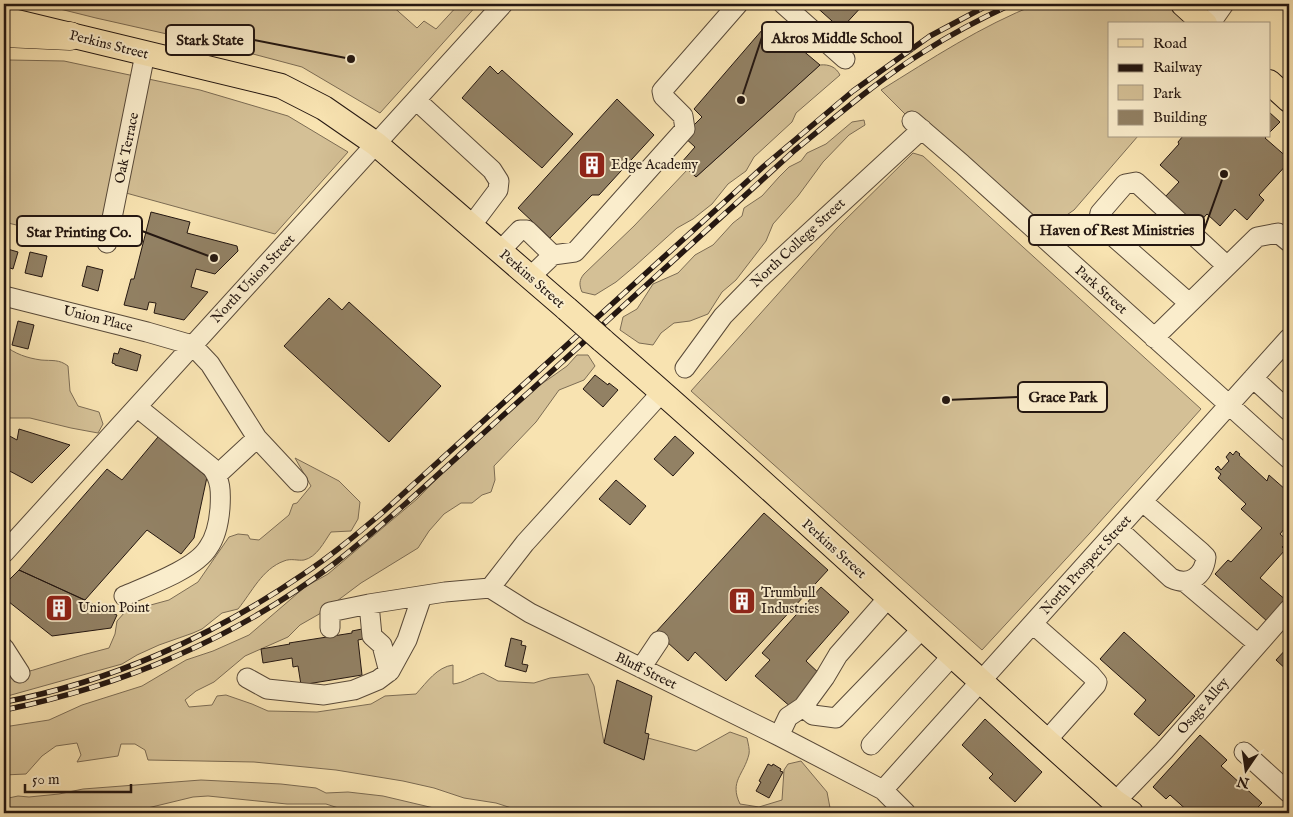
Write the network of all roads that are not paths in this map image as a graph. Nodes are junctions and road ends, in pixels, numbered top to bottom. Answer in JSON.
{"nodes":[{"id":1,"x":503,"y":4,"type":"edge"},
{"id":2,"x":738,"y":4,"type":"edge"},
{"id":3,"x":783,"y":4,"type":"edge"},
{"id":4,"x":1183,"y":4,"type":"edge"},
{"id":5,"x":1224,"y":4,"type":"edge"},
{"id":6,"x":4,"y":19,"type":"edge"},
{"id":7,"x":1203,"y":22,"type":"edge"},
{"id":8,"x":1211,"y":22,"type":"edge"},
{"id":9,"x":4,"y":33,"type":"edge"},
{"id":10,"x":70,"y":36,"type":"junction"},
{"id":11,"x":145,"y":54,"type":"junction"},
{"id":12,"x":845,"y":59,"type":"dead end"},
{"id":13,"x":1270,"y":83,"type":"edge"},
{"id":14,"x":416,"y":100,"type":"junction"},
{"id":15,"x":1289,"y":100,"type":"edge"},
{"id":16,"x":917,"y":125,"type":"joint"},
{"id":17,"x":376,"y":144,"type":"junction"},
{"id":18,"x":470,"y":226,"type":"junction"},
{"id":19,"x":1289,"y":242,"type":"edge"},
{"id":20,"x":107,"y":243,"type":"dead end"},
{"id":21,"x":500,"y":251,"type":"junction"},
{"id":22,"x":553,"y":255,"type":"junction"},
{"id":23,"x":1228,"y":266,"type":"junction"},
{"id":24,"x":530,"y":277,"type":"junction"},
{"id":25,"x":4,"y":296,"type":"edge"},
{"id":26,"x":1189,"y":303,"type":"junction"},
{"id":27,"x":1154,"y":338,"type":"junction"},
{"id":28,"x":1289,"y":338,"type":"edge"},
{"id":29,"x":192,"y":345,"type":"junction"},
{"id":30,"x":685,"y":368,"type":"dead end"},
{"id":31,"x":1254,"y":378,"type":"junction"},
{"id":32,"x":662,"y":392,"type":"junction"},
{"id":33,"x":1229,"y":405,"type":"junction"},
{"id":34,"x":137,"y":407,"type":"junction"},
{"id":35,"x":1289,"y":411,"type":"edge"},
{"id":36,"x":257,"y":438,"type":"junction"},
{"id":37,"x":1289,"y":459,"type":"edge"},
{"id":38,"x":217,"y":475,"type":"junction"},
{"id":39,"x":298,"y":482,"type":"dead end"},
{"id":40,"x":1143,"y":502,"type":"junction"},
{"id":41,"x":1118,"y":529,"type":"junction"},
{"id":42,"x":4,"y":553,"type":"edge"},
{"id":43,"x":1186,"y":583,"type":"junction"},
{"id":44,"x":490,"y":588,"type":"junction"},
{"id":45,"x":124,"y":596,"type":"dead end"},
{"id":46,"x":422,"y":596,"type":"junction"},
{"id":47,"x":888,"y":598,"type":"junction"},
{"id":48,"x":369,"y":604,"type":"junction"},
{"id":49,"x":1289,"y":609,"type":"edge"},
{"id":50,"x":1033,"y":624,"type":"junction"},
{"id":51,"x":330,"y":628,"type":"dead end"},
{"id":52,"x":922,"y":629,"type":"junction"},
{"id":53,"x":407,"y":640,"type":"junction"},
{"id":54,"x":659,"y":641,"type":"dead end"},
{"id":55,"x":1258,"y":644,"type":"junction"},
{"id":56,"x":382,"y":645,"type":"junction"},
{"id":57,"x":4,"y":648,"type":"edge"},
{"id":58,"x":952,"y":656,"type":"junction"},
{"id":59,"x":641,"y":668,"type":"junction"},
{"id":60,"x":389,"y":672,"type":"junction"},
{"id":61,"x":20,"y":673,"type":"dead end"},
{"id":62,"x":247,"y":678,"type":"dead end"},
{"id":63,"x":981,"y":682,"type":"junction"},
{"id":64,"x":803,"y":707,"type":"junction"},
{"id":65,"x":779,"y":736,"type":"junction"},
{"id":66,"x":1046,"y":741,"type":"junction"},
{"id":67,"x":872,"y":745,"type":"dead end"},
{"id":68,"x":1244,"y":752,"type":"dead end"},
{"id":69,"x":883,"y":790,"type":"junction"},
{"id":70,"x":1289,"y":793,"type":"edge"},
{"id":71,"x":1123,"y":807,"type":"edge"},
{"id":72,"x":906,"y":813,"type":"edge"}],
"edges":[{"from":1,"to":14,"type":"street","name":"North Union Street"},
{"from":2,"to":22,"type":"street"},
{"from":3,"to":12,"type":"street"},
{"from":4,"to":7,"type":"main road"},
{"from":5,"to":8,"type":"street"},
{"from":6,"to":10,"type":"main road","name":"Perkins Street"},
{"from":9,"to":10,"type":"highway"},
{"from":10,"to":11,"type":"main road","name":"Perkins Street"},
{"from":11,"to":17,"type":"main road","name":"Perkins Street"},
{"from":11,"to":20,"type":"street","name":"Oak Terrace"},
{"from":13,"to":15,"type":"main road"},
{"from":14,"to":17,"type":"street","name":"North Union Street"},
{"from":14,"to":18,"type":"street"},
{"from":16,"to":27,"type":"street","name":"Park Street"},
{"from":16,"to":30,"type":"street","name":"North College Street"},
{"from":17,"to":18,"type":"main road","name":"Perkins Street"},
{"from":17,"to":29,"type":"street","name":"North Union Street"},
{"from":18,"to":21,"type":"main road","name":"Perkins Street"},
{"from":19,"to":23,"type":"street"},
{"from":21,"to":22,"type":"street"},
{"from":21,"to":24,"type":"main road","name":"Perkins Street"},
{"from":22,"to":24,"type":"street"},
{"from":23,"to":26,"type":"street"},
{"from":23,"to":26,"type":"street"},
{"from":24,"to":32,"type":"main road","name":"Perkins Street","bridge":true},
{"from":25,"to":29,"type":"street","name":"Union Place"},
{"from":26,"to":27,"type":"street"},
{"from":27,"to":33,"type":"street","name":"Park Street"},
{"from":28,"to":31,"type":"street","name":"North Prospect Street"},
{"from":29,"to":34,"type":"street","name":"North Union Street"},
{"from":29,"to":36,"type":"street"},
{"from":31,"to":33,"type":"street","name":"North Prospect Street"},
{"from":31,"to":35,"type":"street"},
{"from":32,"to":44,"type":"street"},
{"from":32,"to":47,"type":"main road","name":"Perkins Street"},
{"from":33,"to":37,"type":"street","name":"Park Street"},
{"from":33,"to":40,"type":"street","name":"North Prospect Street"},
{"from":34,"to":38,"type":"street"},
{"from":34,"to":42,"type":"street","name":"North Union Street"},
{"from":36,"to":38,"type":"street"},
{"from":36,"to":39,"type":"street"},
{"from":38,"to":45,"type":"street"},
{"from":40,"to":41,"type":"street","name":"North Prospect Street"},
{"from":40,"to":43,"type":"street"},
{"from":41,"to":43,"type":"street"},
{"from":41,"to":50,"type":"street","name":"North Prospect Street"},
{"from":43,"to":55,"type":"street"},
{"from":44,"to":46,"type":"street"},
{"from":44,"to":59,"type":"street","name":"Bluff Street"},
{"from":46,"to":48,"type":"street"},
{"from":46,"to":53,"type":"street"},
{"from":47,"to":52,"type":"main road","name":"Perkins Street"},
{"from":47,"to":64,"type":"street"},
{"from":48,"to":51,"type":"street"},
{"from":48,"to":56,"type":"street"},
{"from":49,"to":55,"type":"street","name":"Osage Alley"},
{"from":50,"to":63,"type":"street","name":"North Prospect Street"},
{"from":50,"to":66,"type":"street"},
{"from":52,"to":58,"type":"main road","name":"Perkins Street"},
{"from":52,"to":64,"type":"street"},
{"from":53,"to":56,"type":"street"},
{"from":53,"to":60,"type":"street"},
{"from":54,"to":59,"type":"street"},
{"from":55,"to":71,"type":"street","name":"Osage Alley"},
{"from":56,"to":60,"type":"street"},
{"from":57,"to":61,"type":"street"},
{"from":58,"to":63,"type":"main road","name":"Perkins Street"},
{"from":58,"to":67,"type":"street"},
{"from":59,"to":65,"type":"street","name":"Bluff Street"},
{"from":60,"to":62,"type":"street"},
{"from":63,"to":66,"type":"main road","name":"Perkins Street"},
{"from":63,"to":69,"type":"street","name":"North Prospect Street"},
{"from":64,"to":65,"type":"street"},
{"from":65,"to":69,"type":"street","name":"Bluff Street"},
{"from":66,"to":71,"type":"main road","name":"Perkins Street"},
{"from":68,"to":70,"type":"street"},
{"from":69,"to":72,"type":"street","name":"Bluff Street"}]}
